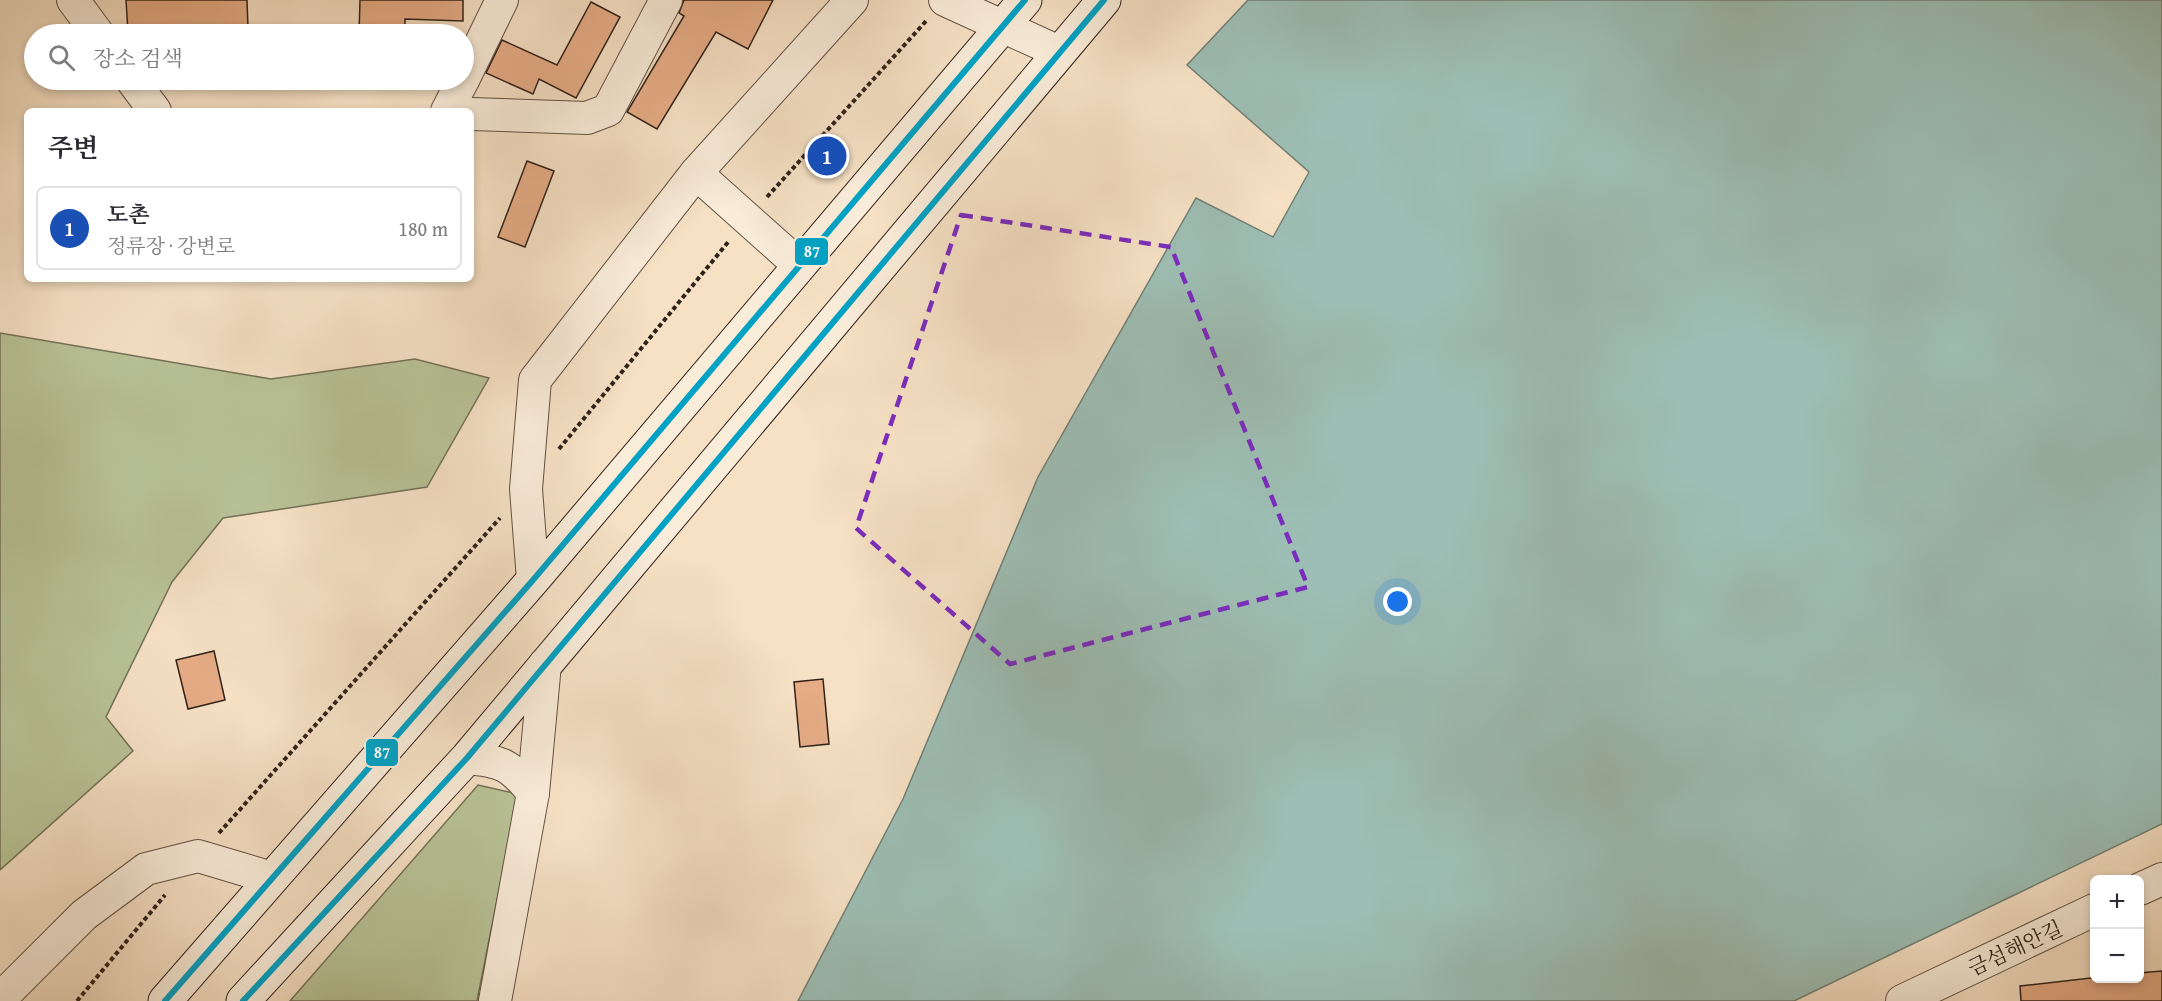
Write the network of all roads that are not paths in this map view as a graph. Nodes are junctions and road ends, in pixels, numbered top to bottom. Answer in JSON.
{"nodes":[{"id":1,"x":73,"y":0,"type":"edge"},
{"id":2,"x":502,"y":0,"type":"edge"},
{"id":3,"x":666,"y":0,"type":"edge"},
{"id":4,"x":852,"y":0,"type":"edge"},
{"id":5,"x":945,"y":0,"type":"edge"},
{"id":6,"x":1025,"y":0,"type":"edge"},
{"id":7,"x":1104,"y":0,"type":"edge"},
{"id":8,"x":91,"y":24,"type":"edge"},
{"id":9,"x":1002,"y":26,"type":"junction"},
{"id":10,"x":1059,"y":52,"type":"junction"},
{"id":11,"x":474,"y":57,"type":"edge"},
{"id":12,"x":140,"y":90,"type":"edge"},
{"id":13,"x":458,"y":90,"type":"edge"},
{"id":14,"x":154,"y":108,"type":"edge"},
{"id":15,"x":448,"y":108,"type":"edge"},
{"id":16,"x":474,"y":114,"type":"edge"},
{"id":17,"x":696,"y":173,"type":"junction"},
{"id":18,"x":799,"y":265,"type":"junction"},
{"id":19,"x":533,"y":580,"type":"junction"},
{"id":20,"x":545,"y":664,"type":"junction"},
{"id":21,"x":467,"y":758,"type":"junction"},
{"id":22,"x":533,"y":793,"type":"junction"},
{"id":23,"x":272,"y":878,"type":"junction"},
{"id":24,"x":2162,"y":879,"type":"edge"},
{"id":25,"x":2144,"y":887,"type":"edge"},
{"id":26,"x":2090,"y":912,"type":"edge"},
{"id":27,"x":0,"y":999,"type":"edge"},
{"id":28,"x":165,"y":1001,"type":"edge"},
{"id":29,"x":243,"y":1001,"type":"edge"},
{"id":30,"x":495,"y":1001,"type":"edge"},
{"id":31,"x":1902,"y":1001,"type":"edge"}],
"edges":[{"from":1,"to":8,"type":"street"},
{"from":2,"to":11,"type":"street"},
{"from":3,"to":16,"type":"street"},
{"from":4,"to":17,"type":"street"},
{"from":5,"to":9,"type":"street"},
{"from":6,"to":9,"type":"main road"},
{"from":7,"to":10,"type":"main road"},
{"from":9,"to":10,"type":"street"},
{"from":9,"to":18,"type":"main road"},
{"from":10,"to":20,"type":"main road"},
{"from":12,"to":14,"type":"street"},
{"from":13,"to":15,"type":"street"},
{"from":17,"to":18,"type":"street"},
{"from":17,"to":19,"type":"street"},
{"from":18,"to":19,"type":"main road"},
{"from":19,"to":23,"type":"main road"},
{"from":20,"to":21,"type":"main road"},
{"from":20,"to":22,"type":"street"},
{"from":21,"to":22,"type":"street"},
{"from":21,"to":29,"type":"main road"},
{"from":22,"to":30,"type":"street"},
{"from":23,"to":27,"type":"street"},
{"from":23,"to":28,"type":"main road"},
{"from":24,"to":25,"type":"street"},
{"from":26,"to":31,"type":"street","name":"금섬해안길"}]}
